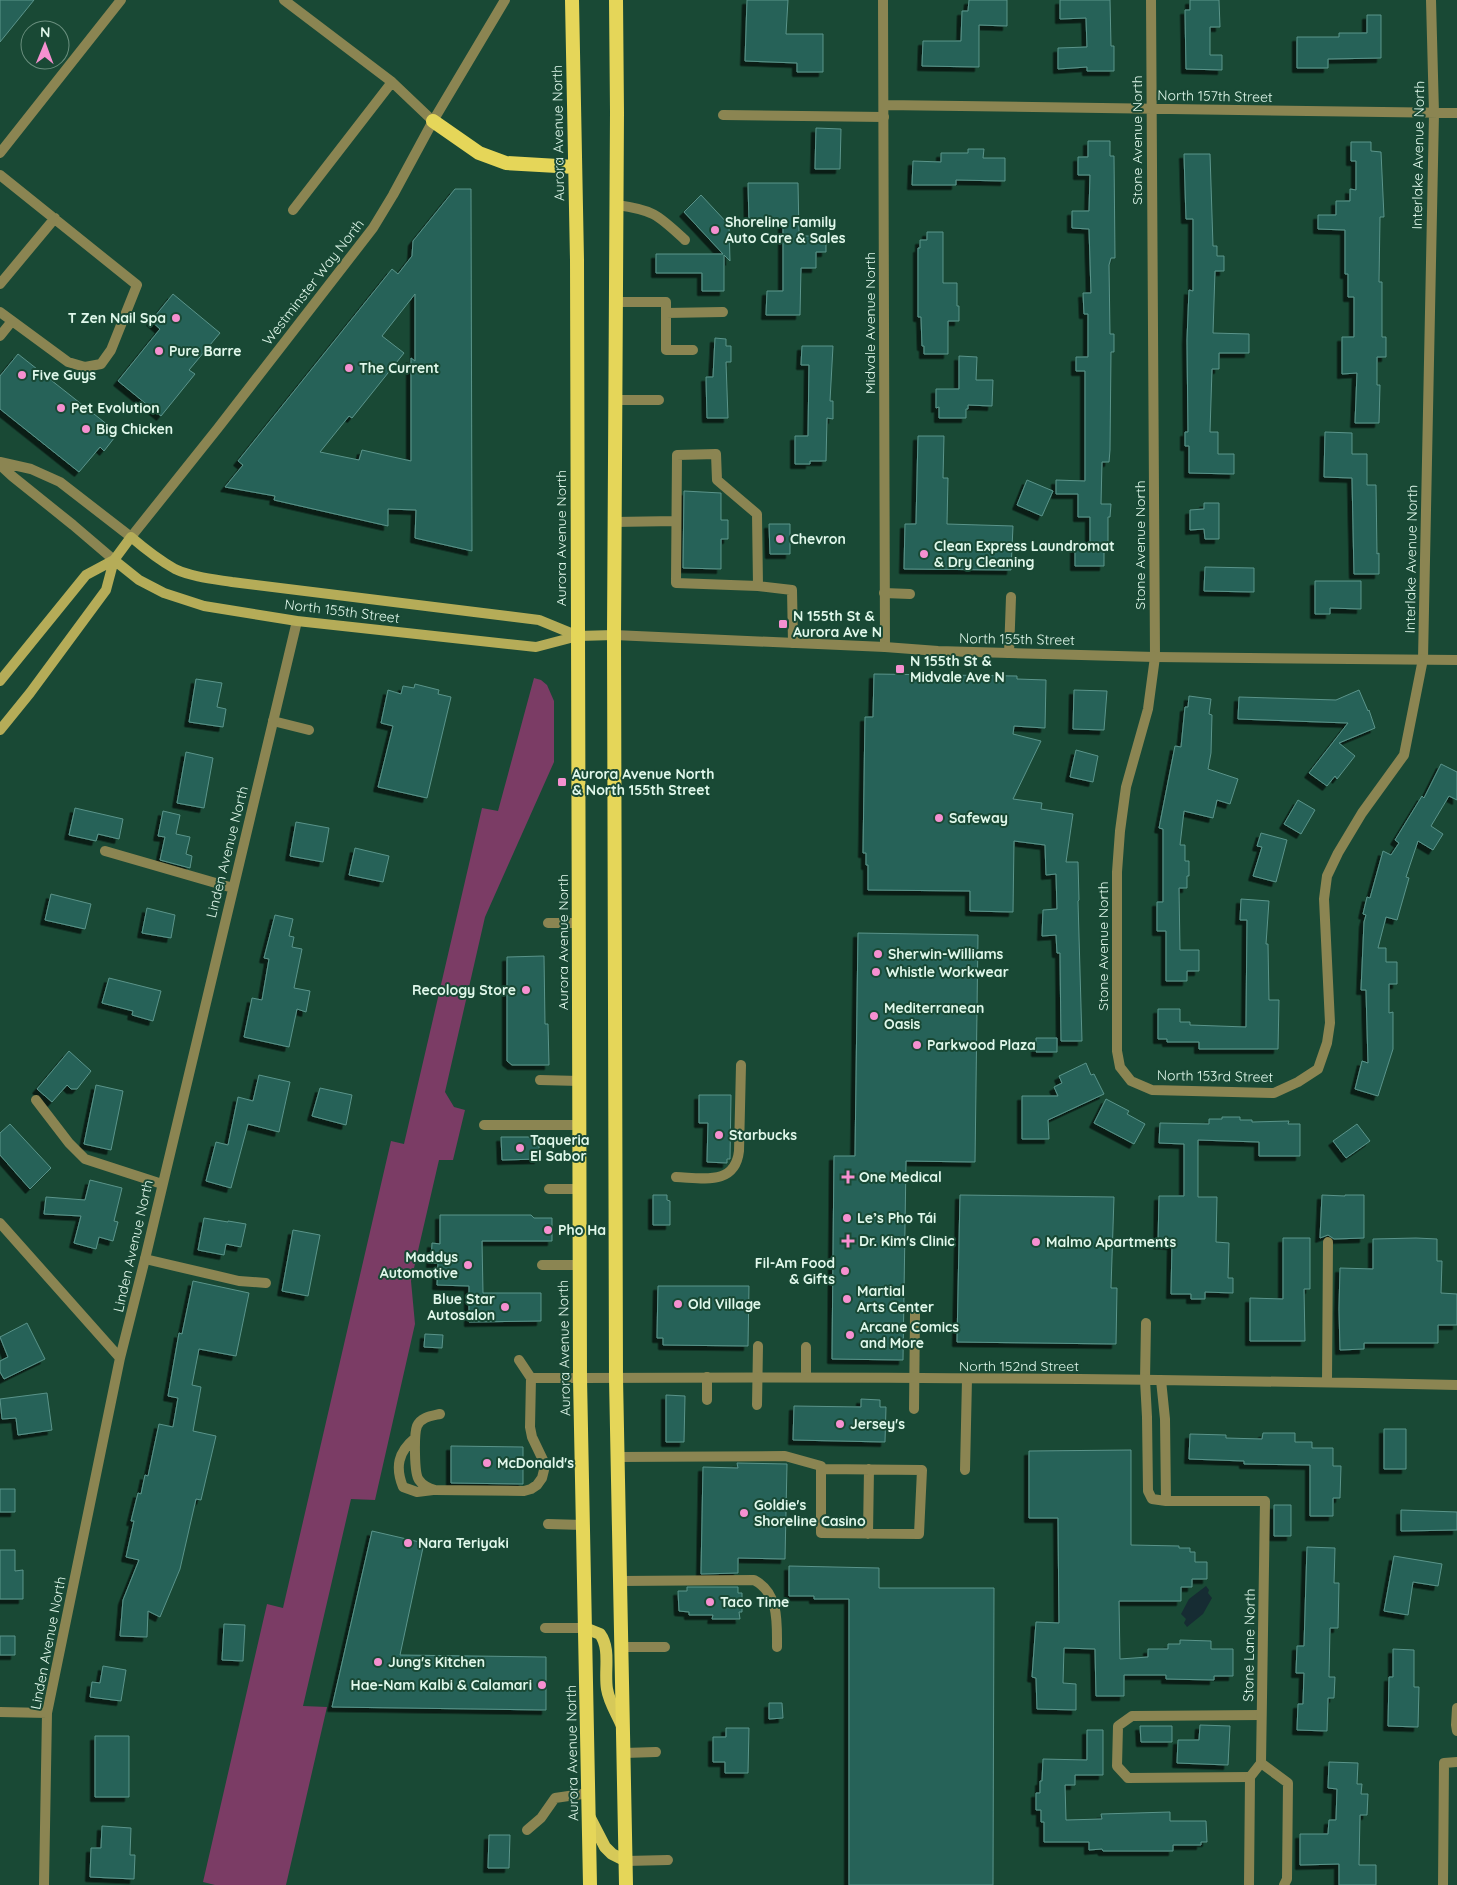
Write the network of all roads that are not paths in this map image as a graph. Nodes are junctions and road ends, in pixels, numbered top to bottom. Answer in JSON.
{"nodes":[{"id":1,"x":120,"y":0,"type":"edge"},
{"id":2,"x":284,"y":0,"type":"edge"},
{"id":3,"x":505,"y":0,"type":"edge"},
{"id":4,"x":572,"y":0,"type":"edge"},
{"id":5,"x":616,"y":0,"type":"edge"},
{"id":6,"x":883,"y":0,"type":"edge"},
{"id":7,"x":1151,"y":0,"type":"edge"},
{"id":8,"x":1431,"y":0,"type":"edge"},
{"id":9,"x":392,"y":82,"type":"junction"},
{"id":10,"x":884,"y":105,"type":"junction"},
{"id":11,"x":1151,"y":109,"type":"junction"},
{"id":12,"x":1434,"y":113,"type":"junction"},
{"id":13,"x":1457,"y":114,"type":"edge"},
{"id":14,"x":723,"y":115,"type":"dead end"},
{"id":15,"x":884,"y":117,"type":"junction"},
{"id":16,"x":433,"y":121,"type":"junction"},
{"id":17,"x":0,"y":153,"type":"edge"},
{"id":18,"x":575,"y":167,"type":"junction"},
{"id":19,"x":0,"y":175,"type":"edge"},
{"id":20,"x":617,"y":205,"type":"junction"},
{"id":21,"x":293,"y":210,"type":"dead end"},
{"id":22,"x":54,"y":218,"type":"junction"},
{"id":23,"x":685,"y":240,"type":"dead end"},
{"id":24,"x":0,"y":284,"type":"edge"},
{"id":25,"x":616,"y":302,"type":"junction"},
{"id":26,"x":0,"y":312,"type":"edge"},
{"id":27,"x":723,"y":312,"type":"dead end"},
{"id":28,"x":666,"y":313,"type":"junction"},
{"id":29,"x":12,"y":320,"type":"junction"},
{"id":30,"x":0,"y":336,"type":"edge"},
{"id":31,"x":693,"y":350,"type":"dead end"},
{"id":32,"x":615,"y":400,"type":"junction"},
{"id":33,"x":659,"y":400,"type":"dead end"},
{"id":34,"x":0,"y":463,"type":"edge"},
{"id":35,"x":676,"y":520,"type":"junction"},
{"id":36,"x":614,"y":522,"type":"junction"},
{"id":37,"x":131,"y":537,"type":"junction"},
{"id":38,"x":114,"y":560,"type":"junction"},
{"id":39,"x":758,"y":586,"type":"junction"},
{"id":40,"x":884,"y":593,"type":"junction"},
{"id":41,"x":910,"y":594,"type":"dead end"},
{"id":42,"x":1010,"y":597,"type":"dead end"},
{"id":43,"x":297,"y":621,"type":"junction"},
{"id":44,"x":614,"y":635,"type":"junction"},
{"id":45,"x":578,"y":636,"type":"junction"},
{"id":46,"x":793,"y":643,"type":"junction"},
{"id":47,"x":885,"y":647,"type":"junction"},
{"id":48,"x":1009,"y":653,"type":"junction"},
{"id":49,"x":1155,"y":657,"type":"junction"},
{"id":50,"x":1423,"y":659,"type":"junction"},
{"id":51,"x":1457,"y":660,"type":"edge"},
{"id":52,"x":0,"y":681,"type":"edge"},
{"id":53,"x":273,"y":721,"type":"junction"},
{"id":54,"x":0,"y":730,"type":"edge"},
{"id":55,"x":309,"y":730,"type":"dead end"},
{"id":56,"x":105,"y":851,"type":"dead end"},
{"id":57,"x":233,"y":888,"type":"junction"},
{"id":58,"x":548,"y":923,"type":"dead end"},
{"id":59,"x":579,"y":923,"type":"junction"},
{"id":60,"x":740,"y":1064,"type":"dead end"},
{"id":61,"x":540,"y":1080,"type":"dead end"},
{"id":62,"x":579,"y":1081,"type":"junction"},
{"id":63,"x":1131,"y":1082,"type":"joint"},
{"id":64,"x":1298,"y":1082,"type":"joint"},
{"id":65,"x":36,"y":1100,"type":"dead end"},
{"id":66,"x":484,"y":1125,"type":"dead end"},
{"id":67,"x":579,"y":1125,"type":"junction"},
{"id":68,"x":676,"y":1177,"type":"dead end"},
{"id":69,"x":162,"y":1184,"type":"junction"},
{"id":70,"x":549,"y":1189,"type":"dead end"},
{"id":71,"x":579,"y":1189,"type":"junction"},
{"id":72,"x":0,"y":1223,"type":"edge"},
{"id":73,"x":1328,"y":1242,"type":"dead end"},
{"id":74,"x":145,"y":1259,"type":"junction"},
{"id":75,"x":542,"y":1265,"type":"dead end"},
{"id":76,"x":579,"y":1265,"type":"junction"},
{"id":77,"x":266,"y":1283,"type":"dead end"},
{"id":78,"x":914,"y":1314,"type":"dead end"},
{"id":79,"x":1146,"y":1323,"type":"dead end"},
{"id":80,"x":758,"y":1346,"type":"dead end"},
{"id":81,"x":806,"y":1347,"type":"dead end"},
{"id":82,"x":120,"y":1358,"type":"junction"},
{"id":83,"x":519,"y":1360,"type":"dead end"},
{"id":84,"x":707,"y":1377,"type":"junction"},
{"id":85,"x":531,"y":1378,"type":"junction"},
{"id":86,"x":580,"y":1378,"type":"junction"},
{"id":87,"x":616,"y":1378,"type":"junction"},
{"id":88,"x":758,"y":1378,"type":"junction"},
{"id":89,"x":806,"y":1378,"type":"junction"},
{"id":90,"x":914,"y":1379,"type":"junction"},
{"id":91,"x":967,"y":1379,"type":"junction"},
{"id":92,"x":1145,"y":1380,"type":"junction"},
{"id":93,"x":1161,"y":1380,"type":"junction"},
{"id":94,"x":1327,"y":1382,"type":"junction"},
{"id":95,"x":1457,"y":1385,"type":"edge"},
{"id":96,"x":706,"y":1400,"type":"dead end"},
{"id":97,"x":757,"y":1405,"type":"dead end"},
{"id":98,"x":914,"y":1410,"type":"dead end"},
{"id":99,"x":440,"y":1414,"type":"dead end"},
{"id":100,"x":415,"y":1438,"type":"junction"},
{"id":101,"x":618,"y":1457,"type":"junction"},
{"id":102,"x":821,"y":1469,"type":"junction"},
{"id":103,"x":869,"y":1470,"type":"junction"},
{"id":104,"x":965,"y":1470,"type":"dead end"},
{"id":105,"x":435,"y":1490,"type":"junction"},
{"id":106,"x":1166,"y":1501,"type":"junction"},
{"id":107,"x":548,"y":1524,"type":"dead end"},
{"id":108,"x":583,"y":1525,"type":"junction"},
{"id":109,"x":868,"y":1534,"type":"junction"},
{"id":110,"x":620,"y":1580,"type":"junction"},
{"id":111,"x":545,"y":1628,"type":"dead end"},
{"id":112,"x":585,"y":1628,"type":"junction"},
{"id":113,"x":622,"y":1647,"type":"junction"},
{"id":114,"x":665,"y":1647,"type":"dead end"},
{"id":115,"x":777,"y":1647,"type":"dead end"},
{"id":116,"x":1457,"y":1708,"type":"edge"},
{"id":117,"x":0,"y":1712,"type":"edge"},
{"id":118,"x":47,"y":1713,"type":"junction"},
{"id":119,"x":1262,"y":1715,"type":"junction"},
{"id":120,"x":624,"y":1728,"type":"junction"},
{"id":121,"x":1457,"y":1731,"type":"edge"},
{"id":122,"x":656,"y":1752,"type":"dead end"},
{"id":123,"x":624,"y":1753,"type":"junction"},
{"id":124,"x":1457,"y":1762,"type":"edge"},
{"id":125,"x":1261,"y":1763,"type":"junction"},
{"id":126,"x":1250,"y":1777,"type":"junction"},
{"id":127,"x":589,"y":1793,"type":"junction"},
{"id":128,"x":589,"y":1816,"type":"junction"},
{"id":129,"x":527,"y":1830,"type":"dead end"},
{"id":130,"x":668,"y":1860,"type":"dead end"},
{"id":131,"x":626,"y":1861,"type":"junction"},
{"id":132,"x":44,"y":1885,"type":"edge"},
{"id":133,"x":590,"y":1885,"type":"edge"},
{"id":134,"x":626,"y":1885,"type":"edge"},
{"id":135,"x":1249,"y":1885,"type":"edge"},
{"id":136,"x":1284,"y":1885,"type":"edge"},
{"id":137,"x":1442,"y":1885,"type":"edge"}],
"edges":[{"from":1,"to":17,"type":"street"},
{"from":2,"to":9,"type":"street"},
{"from":3,"to":16,"type":"street","name":"Westminster Way North"},
{"from":4,"to":18,"type":"highway","name":"Aurora Avenue North"},
{"from":5,"to":20,"type":"highway"},
{"from":6,"to":10,"type":"street","name":"Midvale Avenue North"},
{"from":7,"to":11,"type":"street","name":"Stone Avenue North"},
{"from":8,"to":12,"type":"street","name":"Interlake Avenue North"},
{"from":9,"to":16,"type":"street"},
{"from":9,"to":21,"type":"street"},
{"from":10,"to":11,"type":"street","name":"North 157th Street"},
{"from":10,"to":15,"type":"street","name":"Midvale Avenue North"},
{"from":11,"to":12,"type":"street","name":"North 157th Street"},
{"from":11,"to":49,"type":"street","name":"Stone Avenue North"},
{"from":12,"to":13,"type":"street","name":"North 157th Street"},
{"from":12,"to":50,"type":"street","name":"Interlake Avenue North"},
{"from":14,"to":15,"type":"street"},
{"from":15,"to":40,"type":"street","name":"Midvale Avenue North"},
{"from":16,"to":18,"type":"highway"},
{"from":16,"to":37,"type":"street","name":"Westminster Way North"},
{"from":18,"to":45,"type":"highway","name":"Aurora Avenue North"},
{"from":19,"to":22,"type":"street"},
{"from":20,"to":23,"type":"street"},
{"from":20,"to":25,"type":"highway"},
{"from":22,"to":24,"type":"street"},
{"from":22,"to":29,"type":"street"},
{"from":25,"to":28,"type":"street"},
{"from":25,"to":32,"type":"highway"},
{"from":26,"to":29,"type":"street"},
{"from":27,"to":28,"type":"street"},
{"from":28,"to":31,"type":"street"},
{"from":29,"to":30,"type":"street"},
{"from":32,"to":33,"type":"street"},
{"from":32,"to":36,"type":"highway"},
{"from":34,"to":37,"type":"street"},
{"from":34,"to":38,"type":"street"},
{"from":35,"to":36,"type":"street"},
{"from":35,"to":39,"type":"street"},
{"from":35,"to":39,"type":"street"},
{"from":36,"to":44,"type":"highway"},
{"from":37,"to":38,"type":"main road","name":"Westminster Way North"},
{"from":37,"to":45,"type":"main road","name":"North 155th Street"},
{"from":38,"to":43,"type":"main road","name":"North 155th Street"},
{"from":38,"to":52,"type":"main road","name":"Westminster Way North"},
{"from":38,"to":54,"type":"main road","name":"Westminster Way North"},
{"from":39,"to":46,"type":"street"},
{"from":40,"to":41,"type":"street"},
{"from":40,"to":47,"type":"street","name":"Midvale Avenue North"},
{"from":42,"to":48,"type":"street"},
{"from":43,"to":45,"type":"main road","name":"North 155th Street"},
{"from":43,"to":53,"type":"street","name":"Linden Avenue North"},
{"from":44,"to":45,"type":"main road","name":"North 155th Street"},
{"from":44,"to":46,"type":"street","name":"North 155th Street"},
{"from":44,"to":87,"type":"highway"},
{"from":45,"to":59,"type":"highway","name":"Aurora Avenue North"},
{"from":46,"to":47,"type":"street","name":"North 155th Street"},
{"from":47,"to":48,"type":"street","name":"North 155th Street"},
{"from":48,"to":49,"type":"street","name":"North 155th Street"},
{"from":49,"to":50,"type":"street","name":"North 155th Street"},
{"from":49,"to":63,"type":"street","name":"Stone Avenue North"},
{"from":50,"to":51,"type":"street","name":"North 155th Street"},
{"from":50,"to":64,"type":"street","name":"Interlake Avenue North"},
{"from":53,"to":55,"type":"street"},
{"from":53,"to":57,"type":"street","name":"Linden Avenue North"},
{"from":56,"to":57,"type":"street"},
{"from":57,"to":69,"type":"street","name":"Linden Avenue North"},
{"from":58,"to":59,"type":"street"},
{"from":59,"to":62,"type":"highway","name":"Aurora Avenue North"},
{"from":60,"to":68,"type":"street"},
{"from":61,"to":62,"type":"street"},
{"from":62,"to":67,"type":"highway","name":"Aurora Avenue North"},
{"from":63,"to":64,"type":"street","name":"North 153rd Street"},
{"from":65,"to":69,"type":"street"},
{"from":66,"to":67,"type":"street"},
{"from":67,"to":71,"type":"highway","name":"Aurora Avenue North"},
{"from":69,"to":74,"type":"street","name":"Linden Avenue North"},
{"from":70,"to":71,"type":"street"},
{"from":71,"to":76,"type":"highway","name":"Aurora Avenue North"},
{"from":72,"to":82,"type":"street"},
{"from":73,"to":94,"type":"street"},
{"from":74,"to":77,"type":"street"},
{"from":74,"to":82,"type":"street","name":"Linden Avenue North"},
{"from":75,"to":76,"type":"street"},
{"from":76,"to":86,"type":"highway","name":"Aurora Avenue North"},
{"from":78,"to":90,"type":"street"},
{"from":79,"to":92,"type":"street"},
{"from":80,"to":88,"type":"street"},
{"from":81,"to":89,"type":"street"},
{"from":82,"to":118,"type":"street","name":"Linden Avenue North"},
{"from":83,"to":85,"type":"street"},
{"from":84,"to":87,"type":"street","name":"North 152nd Street"},
{"from":84,"to":88,"type":"street","name":"North 152nd Street"},
{"from":84,"to":96,"type":"street"},
{"from":85,"to":86,"type":"street","name":"North 152nd Street"},
{"from":85,"to":105,"type":"street"},
{"from":86,"to":87,"type":"street","name":"North 152nd Street"},
{"from":86,"to":108,"type":"highway","name":"Aurora Avenue North"},
{"from":87,"to":101,"type":"highway"},
{"from":88,"to":89,"type":"street","name":"North 152nd Street"},
{"from":88,"to":97,"type":"street"},
{"from":89,"to":90,"type":"street","name":"North 152nd Street"},
{"from":90,"to":91,"type":"street","name":"North 152nd Street"},
{"from":90,"to":98,"type":"street"},
{"from":91,"to":92,"type":"street","name":"North 152nd Street"},
{"from":91,"to":104,"type":"street"},
{"from":92,"to":93,"type":"street","name":"North 152nd Street"},
{"from":92,"to":106,"type":"street"},
{"from":93,"to":94,"type":"street","name":"North 152nd Street"},
{"from":93,"to":106,"type":"street"},
{"from":94,"to":95,"type":"street","name":"North 152nd Street"},
{"from":99,"to":100,"type":"street"},
{"from":100,"to":105,"type":"street"},
{"from":100,"to":105,"type":"street"},
{"from":101,"to":102,"type":"street"},
{"from":101,"to":110,"type":"highway"},
{"from":102,"to":103,"type":"street"},
{"from":102,"to":109,"type":"street"},
{"from":103,"to":109,"type":"street"},
{"from":103,"to":109,"type":"street"},
{"from":106,"to":119,"type":"street","name":"Stone Lane North"},
{"from":107,"to":108,"type":"street"},
{"from":108,"to":112,"type":"highway","name":"Aurora Avenue North"},
{"from":110,"to":113,"type":"highway"},
{"from":110,"to":115,"type":"street"},
{"from":111,"to":112,"type":"street"},
{"from":112,"to":120,"type":"main road"},
{"from":112,"to":127,"type":"highway","name":"Aurora Avenue North"},
{"from":113,"to":114,"type":"street"},
{"from":113,"to":120,"type":"highway"},
{"from":116,"to":121,"type":"street"},
{"from":117,"to":118,"type":"street"},
{"from":118,"to":132,"type":"street","name":"Linden Avenue North"},
{"from":119,"to":125,"type":"street","name":"Stone Lane North"},
{"from":119,"to":126,"type":"street"},
{"from":120,"to":123,"type":"highway"},
{"from":122,"to":123,"type":"street"},
{"from":123,"to":131,"type":"highway"},
{"from":124,"to":137,"type":"street"},
{"from":125,"to":126,"type":"street"},
{"from":125,"to":136,"type":"street"},
{"from":126,"to":135,"type":"street"},
{"from":127,"to":128,"type":"highway","name":"Aurora Avenue North"},
{"from":127,"to":129,"type":"street"},
{"from":128,"to":131,"type":"main road"},
{"from":128,"to":133,"type":"highway","name":"Aurora Avenue North"},
{"from":130,"to":131,"type":"street"},
{"from":131,"to":134,"type":"highway"}]}
